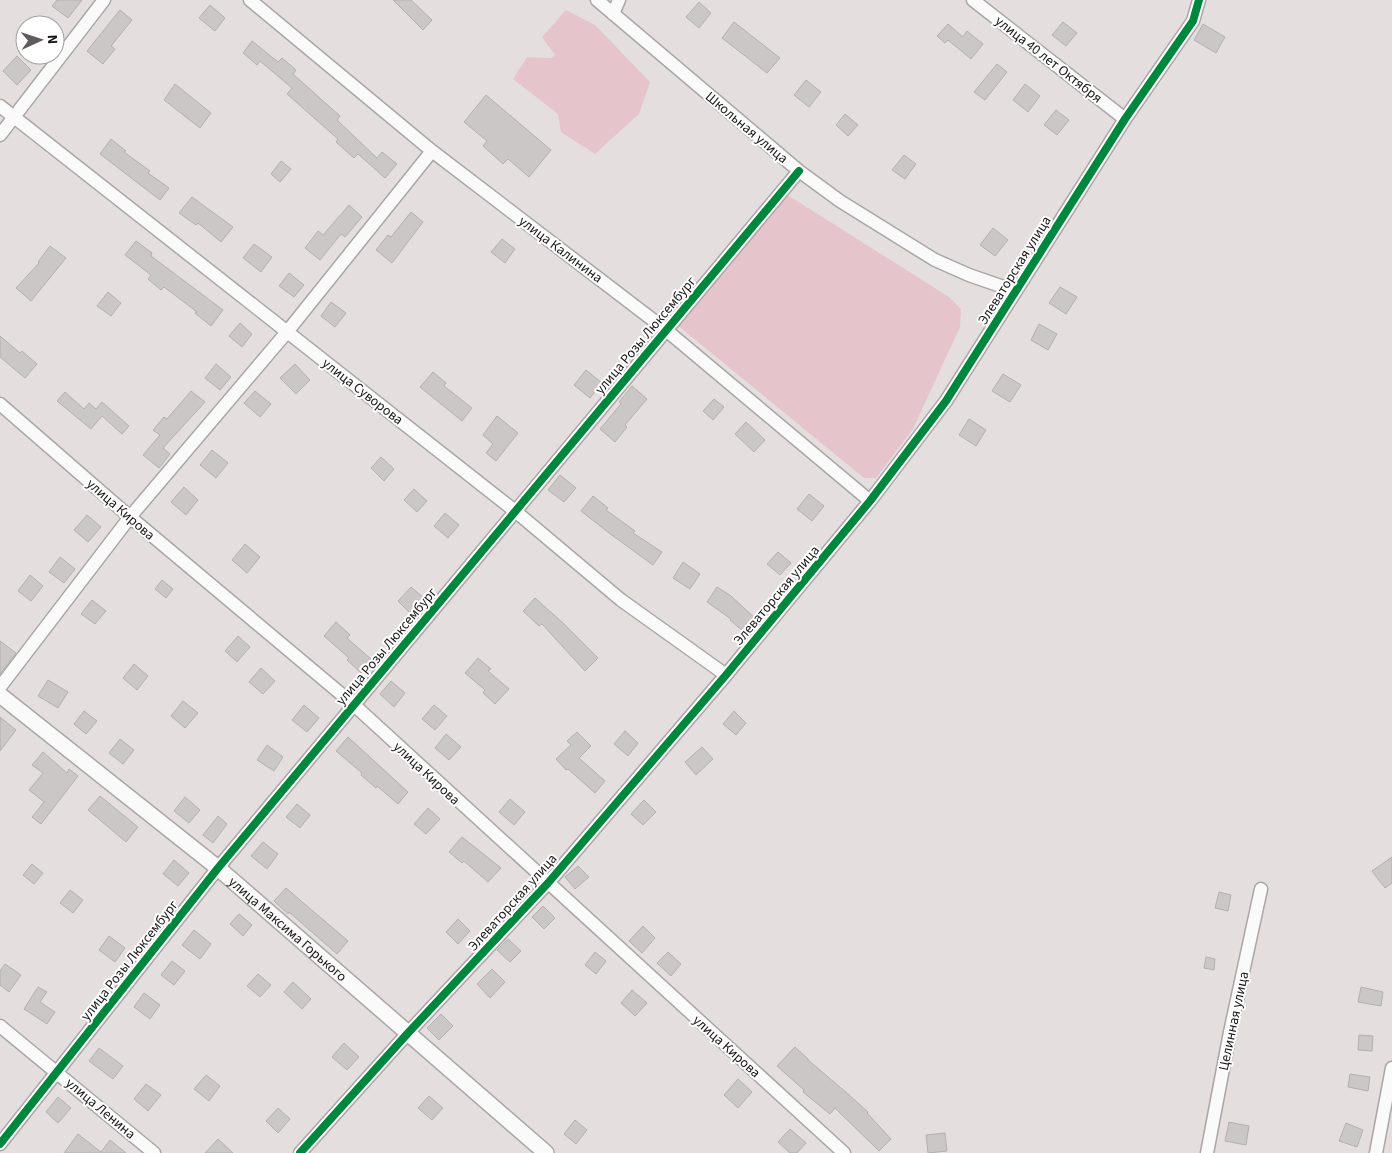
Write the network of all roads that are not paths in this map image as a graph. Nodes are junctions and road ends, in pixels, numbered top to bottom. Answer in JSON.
{"nodes":[{"id":1,"x":104,"y":0,"type":"edge"},
{"id":2,"x":250,"y":0,"type":"edge"},
{"id":3,"x":597,"y":0,"type":"edge"},
{"id":4,"x":619,"y":0,"type":"edge"},
{"id":5,"x":973,"y":0,"type":"edge"},
{"id":6,"x":1199,"y":0,"type":"edge"},
{"id":7,"x":613,"y":14,"type":"junction"},
{"id":8,"x":0,"y":106,"type":"edge"},
{"id":9,"x":12,"y":117,"type":"junction"},
{"id":10,"x":1125,"y":118,"type":"junction"},
{"id":11,"x":0,"y":135,"type":"edge"},
{"id":12,"x":432,"y":151,"type":"junction"},
{"id":13,"x":799,"y":171,"type":"junction"},
{"id":14,"x":1014,"y":291,"type":"junction"},
{"id":15,"x":666,"y":330,"type":"junction"},
{"id":16,"x":287,"y":332,"type":"junction"},
{"id":17,"x":0,"y":404,"type":"edge"},
{"id":18,"x":870,"y":501,"type":"junction"},
{"id":19,"x":515,"y":512,"type":"junction"},
{"id":20,"x":130,"y":517,"type":"junction"},
{"id":21,"x":726,"y":674,"type":"junction"},
{"id":22,"x":0,"y":687,"type":"edge"},
{"id":23,"x":0,"y":695,"type":"edge"},
{"id":24,"x":353,"y":704,"type":"junction"},
{"id":25,"x":218,"y":868,"type":"junction"},
{"id":26,"x":548,"y":883,"type":"junction"},
{"id":27,"x":1261,"y":889,"type":"dead end"},
{"id":28,"x":0,"y":1026,"type":"edge"},
{"id":29,"x":408,"y":1033,"type":"junction"},
{"id":30,"x":1392,"y":1068,"type":"edge"},
{"id":31,"x":56,"y":1071,"type":"junction"},
{"id":32,"x":0,"y":1144,"type":"edge"},
{"id":33,"x":154,"y":1153,"type":"edge"},
{"id":34,"x":300,"y":1153,"type":"edge"},
{"id":35,"x":546,"y":1153,"type":"edge"},
{"id":36,"x":844,"y":1153,"type":"edge"},
{"id":37,"x":1207,"y":1153,"type":"edge"},
{"id":38,"x":1376,"y":1153,"type":"edge"}],
"edges":[{"from":1,"to":9,"type":"street"},
{"from":2,"to":12,"type":"street","name":"улица Калинина"},
{"from":3,"to":7,"type":"street","name":"Школьная улица"},
{"from":4,"to":7,"type":"street"},
{"from":5,"to":10,"type":"street","name":"улица 40 лет Октября"},
{"from":6,"to":10,"type":"street","name":"Элеваторская улица"},
{"from":7,"to":13,"type":"street","name":"Школьная улица"},
{"from":8,"to":9,"type":"street","name":"улица Суворова"},
{"from":9,"to":11,"type":"street"},
{"from":9,"to":16,"type":"street","name":"улица Суворова"},
{"from":10,"to":14,"type":"street","name":"Элеваторская улица"},
{"from":12,"to":15,"type":"street","name":"улица Калинина"},
{"from":12,"to":16,"type":"street"},
{"from":13,"to":14,"type":"street","name":"Школьная улица"},
{"from":13,"to":15,"type":"street","name":"улица Розы Люксембург"},
{"from":14,"to":18,"type":"street","name":"Элеваторская улица"},
{"from":15,"to":18,"type":"street","name":"улица Калинина"},
{"from":15,"to":19,"type":"street","name":"улица Розы Люксембург"},
{"from":16,"to":19,"type":"street","name":"улица Суворова"},
{"from":16,"to":20,"type":"street"},
{"from":17,"to":20,"type":"street","name":"улица Кирова"},
{"from":18,"to":21,"type":"street","name":"Элеваторская улица"},
{"from":19,"to":21,"type":"street","name":"улица Суворова"},
{"from":19,"to":24,"type":"street","name":"улица Розы Люксембург"},
{"from":20,"to":22,"type":"street"},
{"from":20,"to":24,"type":"street","name":"улица Кирова"},
{"from":21,"to":26,"type":"street","name":"Элеваторская улица"},
{"from":23,"to":25,"type":"street","name":"улица Максима Горького"},
{"from":24,"to":25,"type":"street","name":"улица Розы Люксембург"},
{"from":24,"to":26,"type":"street","name":"улица Кирова"},
{"from":25,"to":29,"type":"street","name":"улица Максима Горького"},
{"from":25,"to":31,"type":"street","name":"улица Розы Люксембург"},
{"from":26,"to":29,"type":"street","name":"Элеваторская улица"},
{"from":26,"to":36,"type":"street","name":"улица Кирова"},
{"from":27,"to":37,"type":"street","name":"Целинная улица"},
{"from":28,"to":31,"type":"street","name":"улица Ленина"},
{"from":29,"to":34,"type":"street","name":"Элеваторская улица"},
{"from":29,"to":35,"type":"street","name":"улица Максима Горького"},
{"from":30,"to":38,"type":"street"},
{"from":31,"to":32,"type":"street","name":"улица Розы Люксембург"},
{"from":31,"to":33,"type":"street","name":"улица Ленина"}]}
